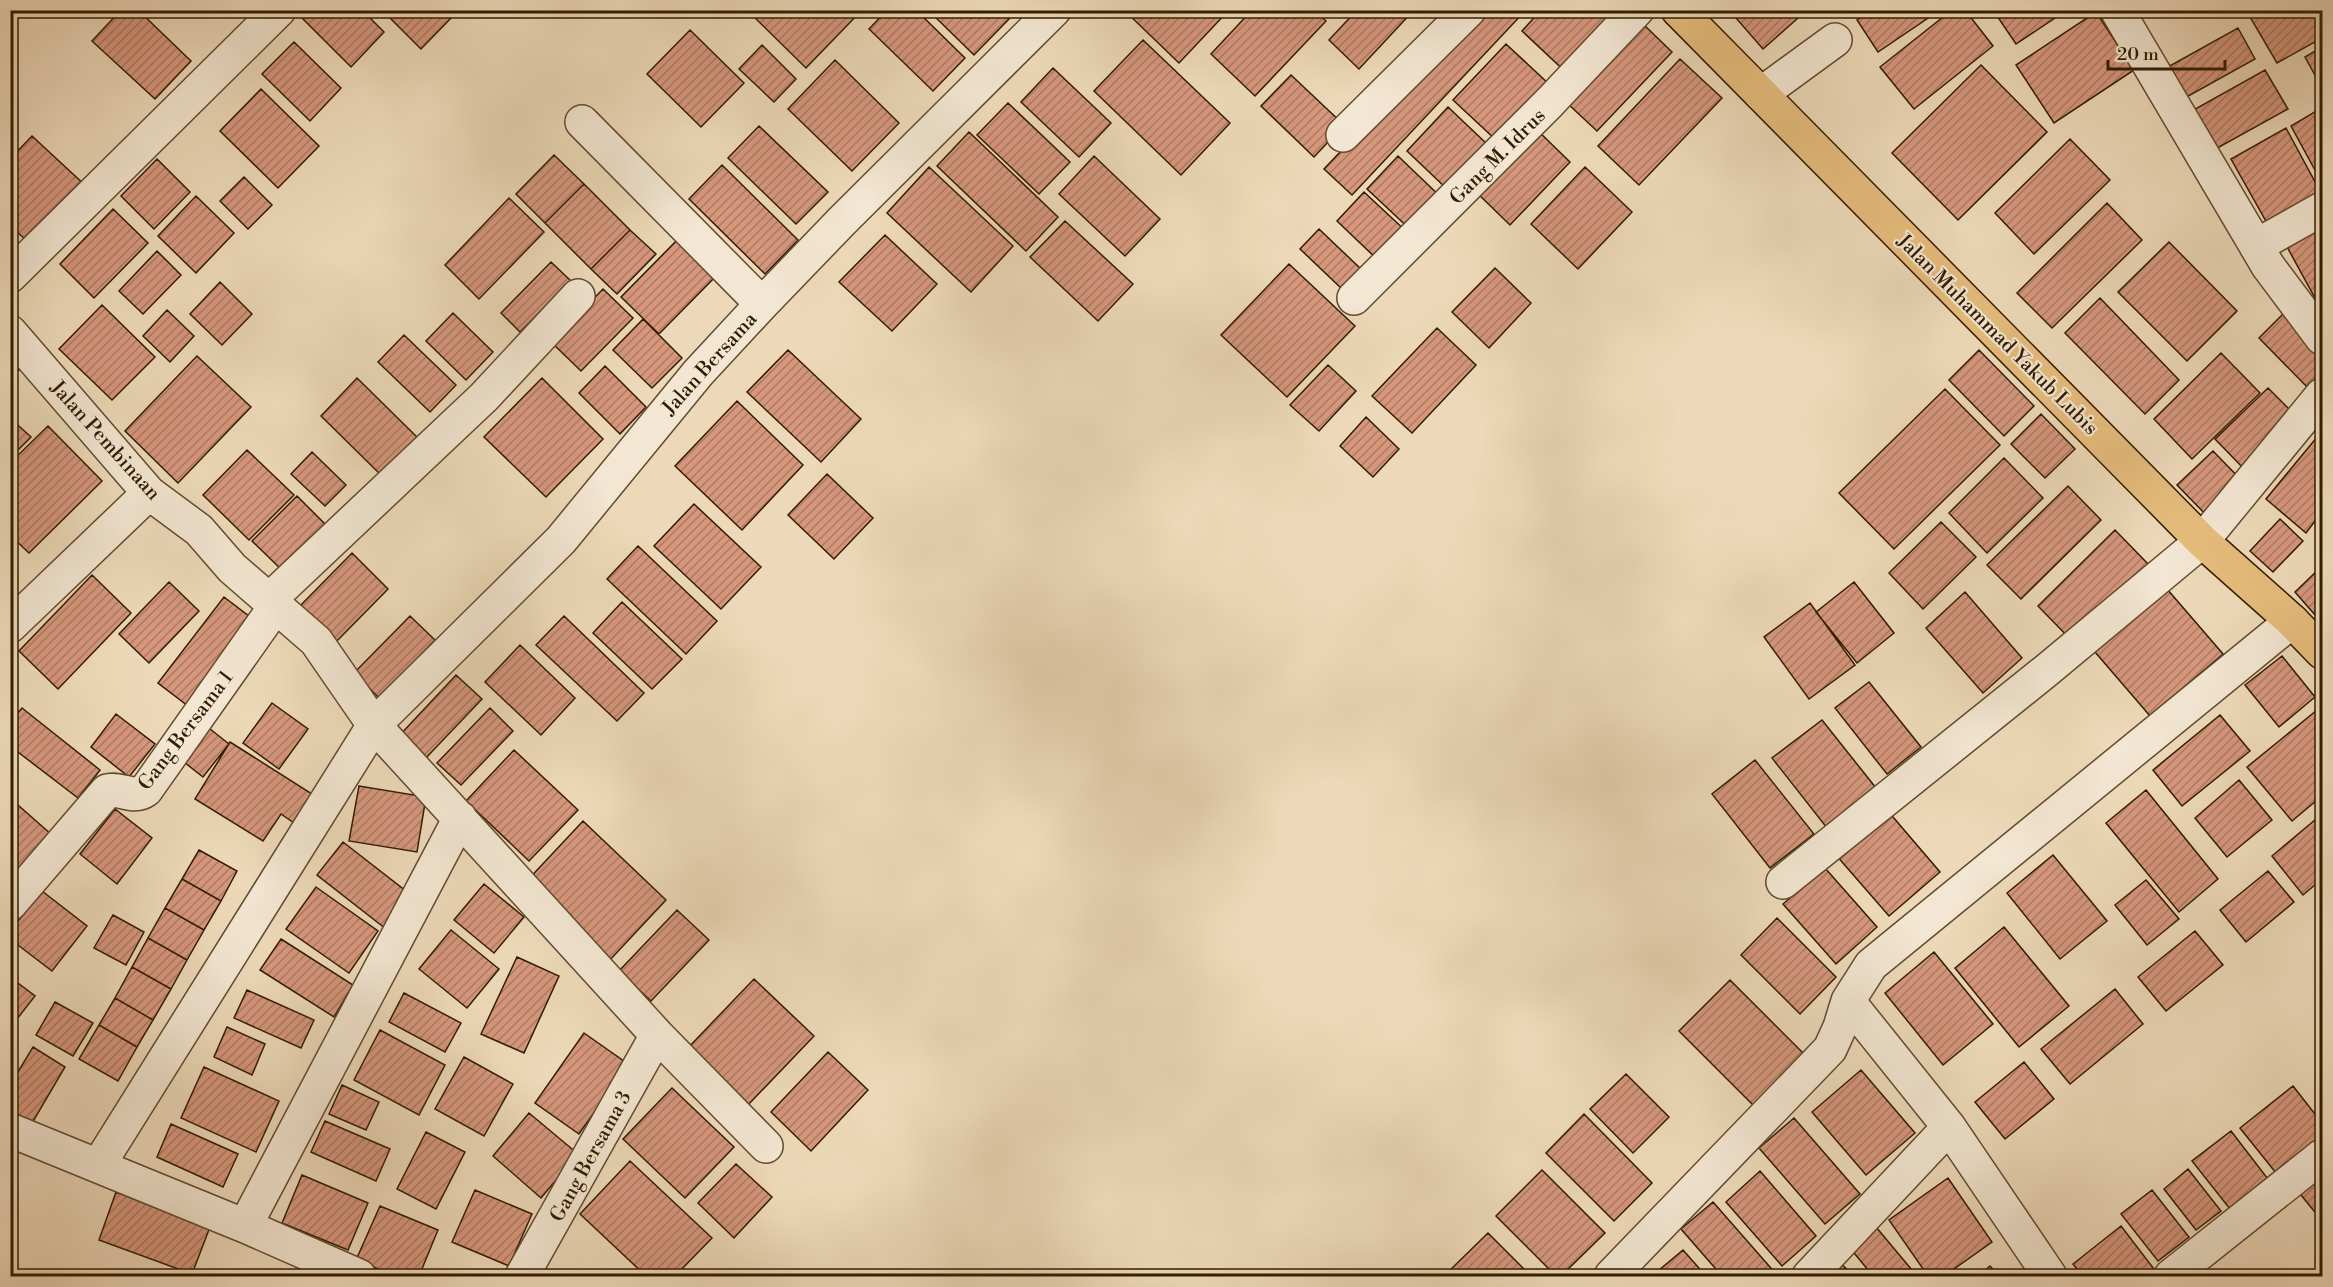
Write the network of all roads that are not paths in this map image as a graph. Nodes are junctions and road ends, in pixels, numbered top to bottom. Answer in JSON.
{"nodes":[{"id":1,"x":279,"y":10,"type":"edge"},
{"id":2,"x":1054,"y":10,"type":"edge"},
{"id":3,"x":1469,"y":10,"type":"edge"},
{"id":4,"x":1637,"y":10,"type":"edge"},
{"id":5,"x":1678,"y":10,"type":"edge"},
{"id":6,"x":2117,"y":10,"type":"edge"},
{"id":7,"x":1835,"y":40,"type":"dead end"},
{"id":8,"x":1761,"y":94,"type":"junction"},
{"id":9,"x":582,"y":122,"type":"dead end"},
{"id":10,"x":1343,"y":135,"type":"dead end"},
{"id":11,"x":2322,"y":209,"type":"edge"},
{"id":12,"x":2256,"y":246,"type":"junction"},
{"id":13,"x":10,"y":276,"type":"edge"},
{"id":14,"x":578,"y":296,"type":"dead end"},
{"id":15,"x":1354,"y":298,"type":"dead end"},
{"id":16,"x":762,"y":304,"type":"junction"},
{"id":17,"x":10,"y":332,"type":"edge"},
{"id":18,"x":2322,"y":339,"type":"edge"},
{"id":19,"x":2322,"y":395,"type":"edge"},
{"id":20,"x":149,"y":493,"type":"junction"},
{"id":21,"x":2202,"y":541,"type":"junction"},
{"id":22,"x":272,"y":604,"type":"junction"},
{"id":23,"x":2292,"y":621,"type":"junction"},
{"id":24,"x":10,"y":626,"type":"edge"},
{"id":25,"x":2322,"y":652,"type":"edge"},
{"id":26,"x":374,"y":724,"type":"junction"},
{"id":27,"x":460,"y":818,"type":"junction"},
{"id":28,"x":1783,"y":882,"type":"dead end"},
{"id":29,"x":10,"y":904,"type":"edge"},
{"id":30,"x":1848,"y":1001,"type":"junction"},
{"id":31,"x":657,"y":1035,"type":"junction"},
{"id":32,"x":1949,"y":1128,"type":"junction"},
{"id":33,"x":10,"y":1130,"type":"edge"},
{"id":34,"x":766,"y":1146,"type":"dead end"},
{"id":35,"x":2322,"y":1156,"type":"edge"},
{"id":36,"x":98,"y":1166,"type":"junction"},
{"id":37,"x":245,"y":1226,"type":"junction"},
{"id":38,"x":359,"y":1276,"type":"edge"},
{"id":39,"x":522,"y":1276,"type":"edge"},
{"id":40,"x":1611,"y":1276,"type":"edge"},
{"id":41,"x":1809,"y":1276,"type":"edge"},
{"id":42,"x":2050,"y":1276,"type":"edge"},
{"id":43,"x":2171,"y":1276,"type":"edge"}],
"edges":[{"from":1,"to":13,"type":"street"},
{"from":2,"to":16,"type":"street","name":"Jalan Bersama"},
{"from":3,"to":10,"type":"street"},
{"from":4,"to":15,"type":"street","name":"Gang M. Idrus"},
{"from":5,"to":8,"type":"main road","name":"Jalan Muhammad Yakub Lubis"},
{"from":6,"to":12,"type":"street"},
{"from":7,"to":8,"type":"street"},
{"from":8,"to":21,"type":"main road","name":"Jalan Muhammad Yakub Lubis"},
{"from":9,"to":16,"type":"street"},
{"from":11,"to":12,"type":"street"},
{"from":12,"to":18,"type":"street"},
{"from":14,"to":22,"type":"street"},
{"from":16,"to":26,"type":"street","name":"Jalan Bersama"},
{"from":17,"to":20,"type":"street","name":"Jalan Pembinaan"},
{"from":19,"to":21,"type":"street"},
{"from":20,"to":22,"type":"street","name":"Jalan Pembinaan"},
{"from":20,"to":24,"type":"street"},
{"from":21,"to":23,"type":"main road","name":"Jalan Muhammad Yakub Lubis"},
{"from":21,"to":28,"type":"street"},
{"from":22,"to":26,"type":"street","name":"Jalan Pembinaan"},
{"from":22,"to":29,"type":"street","name":"Gang Bersama 1"},
{"from":23,"to":25,"type":"main road","name":"Jalan Muhammad Yakub Lubis"},
{"from":23,"to":30,"type":"street"},
{"from":26,"to":27,"type":"street","name":"Jalan Pembinaan"},
{"from":26,"to":36,"type":"street","name":"Jalan Bersama"},
{"from":27,"to":31,"type":"street","name":"Jalan Pembinaan"},
{"from":27,"to":37,"type":"street"},
{"from":30,"to":32,"type":"street"},
{"from":30,"to":40,"type":"street"},
{"from":31,"to":34,"type":"street","name":"Jalan Pembinaan"},
{"from":31,"to":39,"type":"street","name":"Gang Bersama 3"},
{"from":32,"to":41,"type":"street"},
{"from":32,"to":42,"type":"street"},
{"from":33,"to":36,"type":"street"},
{"from":35,"to":43,"type":"street"},
{"from":36,"to":37,"type":"street"},
{"from":37,"to":38,"type":"street"}]}
